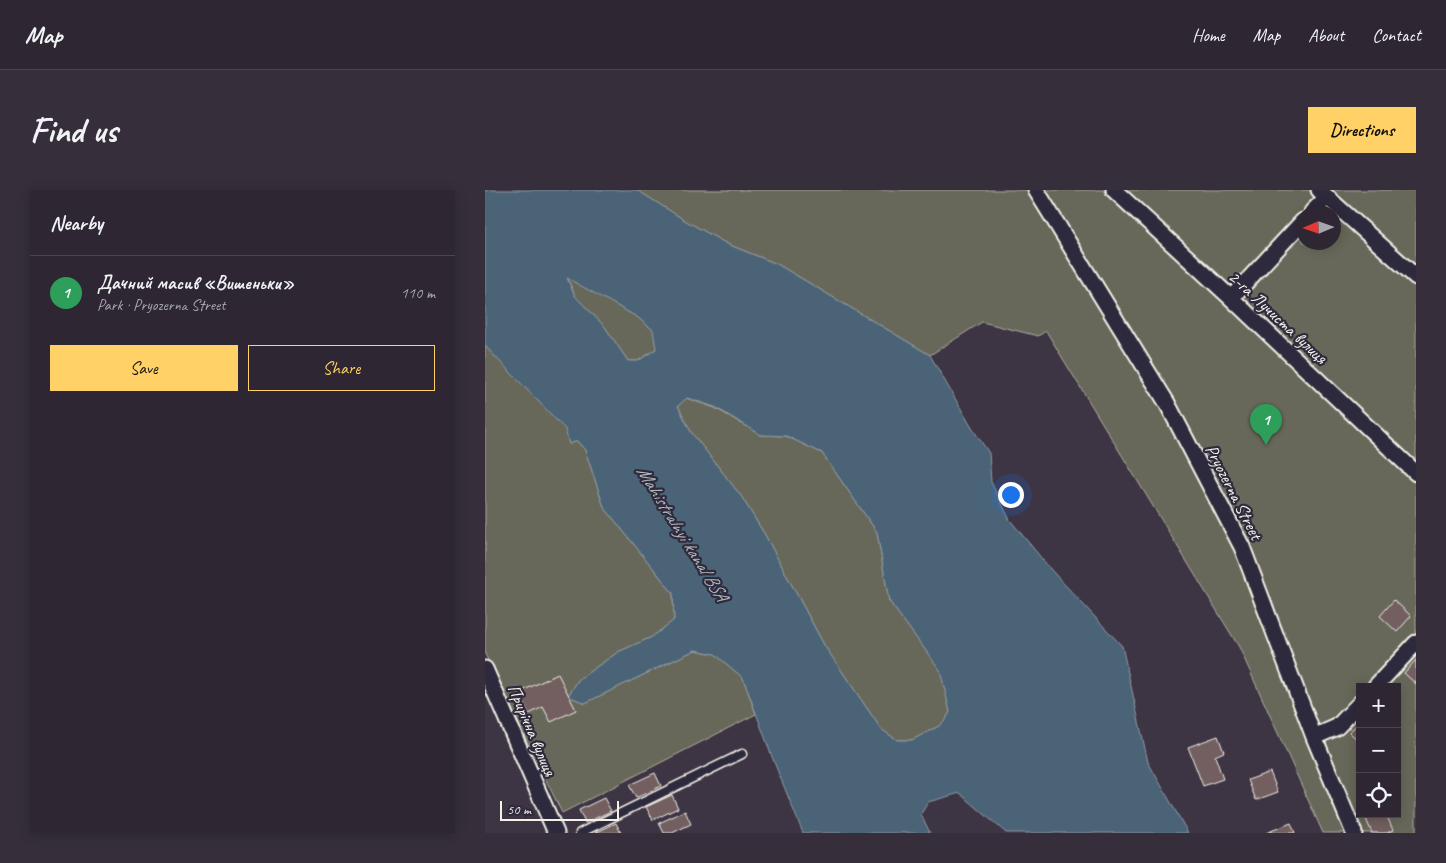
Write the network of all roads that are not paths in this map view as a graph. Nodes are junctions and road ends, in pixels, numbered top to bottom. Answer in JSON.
{"nodes":[{"id":1,"x":1037,"y":190,"type":"edge"},
{"id":2,"x":1114,"y":190,"type":"edge"},
{"id":3,"x":1323,"y":193,"type":"edge"},
{"id":4,"x":1316,"y":205,"type":"edge"},
{"id":5,"x":1296,"y":228,"type":"edge"},
{"id":6,"x":1416,"y":277,"type":"edge"},
{"id":7,"x":1231,"y":298,"type":"junction"},
{"id":8,"x":1416,"y":473,"type":"edge"},
{"id":9,"x":1416,"y":643,"type":"edge"},
{"id":10,"x":485,"y":669,"type":"edge"},
{"id":11,"x":1379,"y":683,"type":"edge"},
{"id":12,"x":1356,"y":707,"type":"edge"},
{"id":13,"x":1313,"y":737,"type":"junction"},
{"id":14,"x":742,"y":754,"type":"dead end"},
{"id":15,"x":556,"y":833,"type":"edge"},
{"id":16,"x":580,"y":833,"type":"edge"},
{"id":17,"x":1353,"y":833,"type":"edge"}],
"edges":[{"from":1,"to":13,"type":"street","name":"Pryozerna Street"},
{"from":2,"to":7,"type":"street","name":"2-га Лучиста вулиця"},
{"from":3,"to":4,"type":"street"},
{"from":3,"to":6,"type":"street"},
{"from":5,"to":7,"type":"street"},
{"from":7,"to":8,"type":"street","name":"2-га Лучиста вулиця"},
{"from":9,"to":11,"type":"street"},
{"from":10,"to":15,"type":"street","name":"Прирічна вулиця"},
{"from":12,"to":13,"type":"street"},
{"from":13,"to":17,"type":"street","name":"Pryozerna Street"},
{"from":14,"to":16,"type":"lane"}]}
